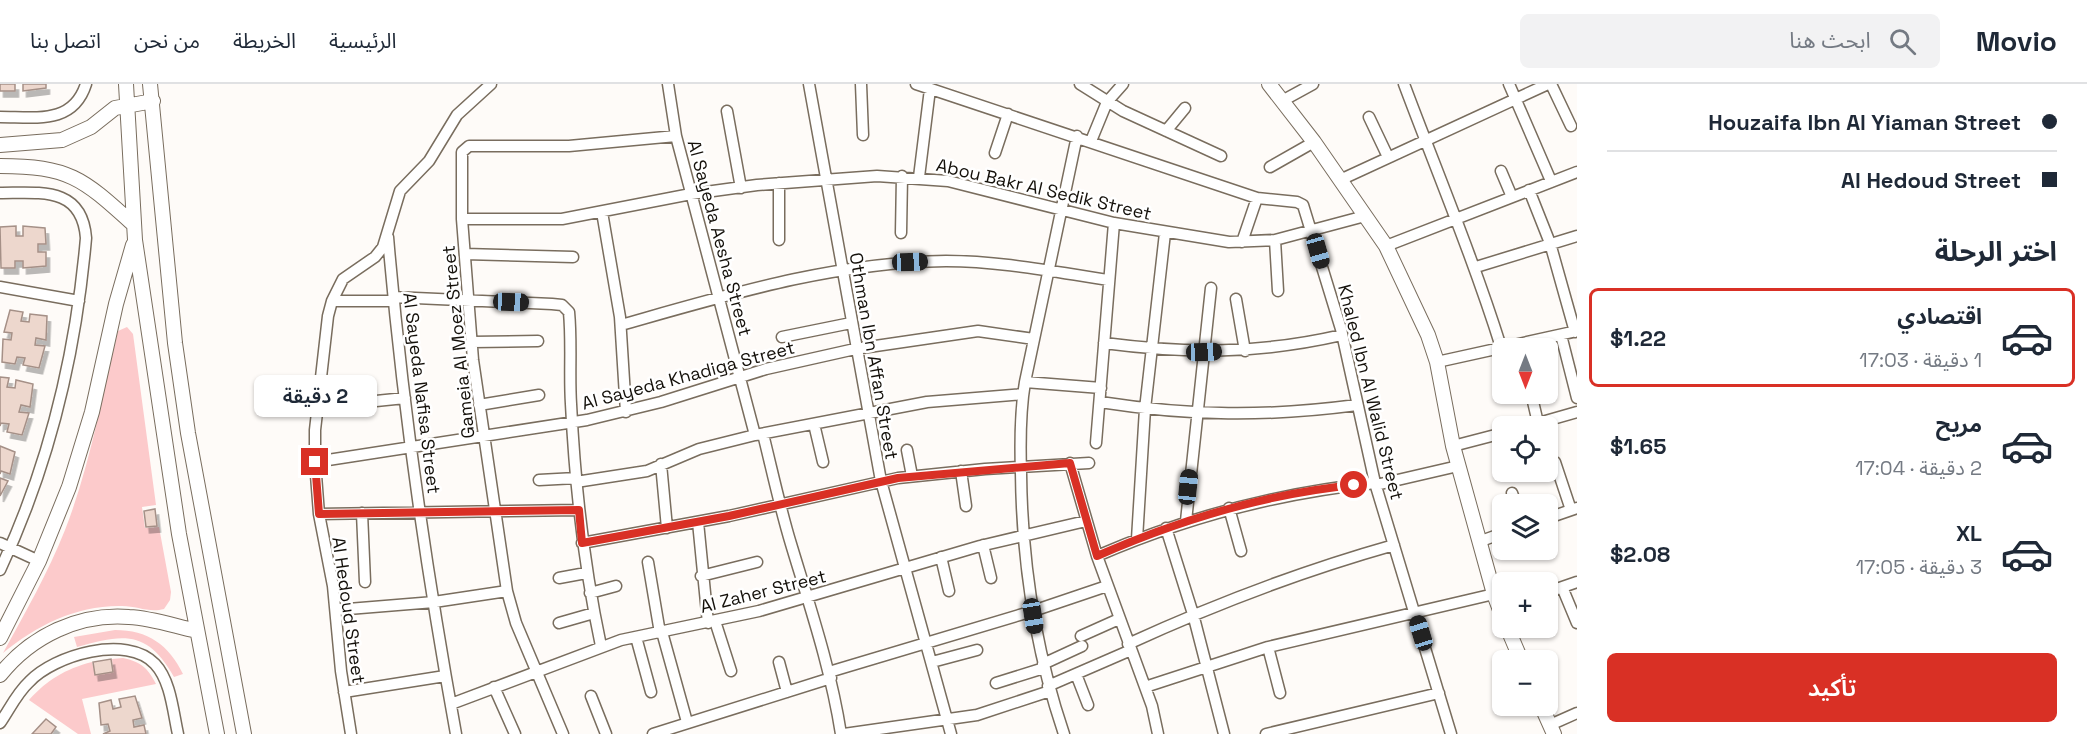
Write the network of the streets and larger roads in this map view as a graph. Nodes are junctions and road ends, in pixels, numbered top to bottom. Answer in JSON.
{"nodes":[{"id":1,"x":87,"y":84,"type":"edge"},
{"id":2,"x":126,"y":84,"type":"edge"},
{"id":3,"x":150,"y":84,"type":"edge"},
{"id":4,"x":491,"y":84,"type":"edge"},
{"id":5,"x":668,"y":84,"type":"edge"},
{"id":6,"x":809,"y":84,"type":"edge"},
{"id":7,"x":861,"y":84,"type":"edge"},
{"id":8,"x":916,"y":84,"type":"edge"},
{"id":9,"x":1080,"y":84,"type":"edge"},
{"id":10,"x":1124,"y":84,"type":"edge"},
{"id":11,"x":1269,"y":84,"type":"edge"},
{"id":12,"x":1313,"y":84,"type":"edge"},
{"id":13,"x":1404,"y":84,"type":"edge"},
{"id":14,"x":1509,"y":84,"type":"edge"},
{"id":15,"x":1550,"y":84,"type":"edge"},
{"id":16,"x":944,"y":88,"type":"edge"},
{"id":17,"x":930,"y":89,"type":"junction"},
{"id":18,"x":1516,"y":98,"type":"junction"},
{"id":19,"x":153,"y":101,"type":"junction"},
{"id":20,"x":1107,"y":102,"type":"junction"},
{"id":21,"x":1282,"y":102,"type":"junction"},
{"id":22,"x":129,"y":104,"type":"junction"},
{"id":23,"x":1185,"y":108,"type":"dead end"},
{"id":24,"x":727,"y":111,"type":"dead end"},
{"id":25,"x":1008,"y":114,"type":"junction"},
{"id":26,"x":0,"y":117,"type":"edge"},
{"id":27,"x":1369,"y":117,"type":"dead end"},
{"id":28,"x":1571,"y":126,"type":"dead end"},
{"id":29,"x":1166,"y":131,"type":"junction"},
{"id":30,"x":863,"y":135,"type":"dead end"},
{"id":31,"x":676,"y":136,"type":"junction"},
{"id":32,"x":1077,"y":136,"type":"junction"},
{"id":33,"x":1423,"y":140,"type":"junction"},
{"id":34,"x":1091,"y":141,"type":"junction"},
{"id":35,"x":1314,"y":142,"type":"junction"},
{"id":36,"x":0,"y":145,"type":"edge"},
{"id":37,"x":995,"y":153,"type":"dead end"},
{"id":38,"x":1221,"y":156,"type":"dead end"},
{"id":39,"x":1388,"y":157,"type":"junction"},
{"id":40,"x":0,"y":166,"type":"edge"},
{"id":41,"x":1270,"y":167,"type":"dead end"},
{"id":42,"x":1501,"y":171,"type":"dead end"},
{"id":43,"x":1577,"y":172,"type":"edge"},
{"id":44,"x":902,"y":176,"type":"junction"},
{"id":45,"x":919,"y":177,"type":"junction"},
{"id":46,"x":825,"y":180,"type":"junction"},
{"id":47,"x":1340,"y":180,"type":"junction"},
{"id":48,"x":1551,"y":182,"type":"junction"},
{"id":49,"x":779,"y":183,"type":"junction"},
{"id":50,"x":741,"y":188,"type":"junction"},
{"id":51,"x":1529,"y":190,"type":"junction"},
{"id":52,"x":0,"y":193,"type":"edge"},
{"id":53,"x":692,"y":194,"type":"junction"},
{"id":54,"x":1512,"y":197,"type":"junction"},
{"id":55,"x":1257,"y":198,"type":"junction"},
{"id":56,"x":1061,"y":210,"type":"junction"},
{"id":57,"x":602,"y":212,"type":"junction"},
{"id":58,"x":1365,"y":216,"type":"junction"},
{"id":59,"x":1456,"y":218,"type":"junction"},
{"id":60,"x":462,"y":219,"type":"junction"},
{"id":61,"x":1114,"y":223,"type":"junction"},
{"id":62,"x":133,"y":224,"type":"junction"},
{"id":63,"x":1312,"y":231,"type":"junction"},
{"id":64,"x":388,"y":233,"type":"junction"},
{"id":65,"x":902,"y":233,"type":"dead end"},
{"id":66,"x":1165,"y":233,"type":"junction"},
{"id":67,"x":1577,"y":236,"type":"edge"},
{"id":68,"x":135,"y":240,"type":"junction"},
{"id":69,"x":779,"y":240,"type":"dead end"},
{"id":70,"x":1275,"y":240,"type":"junction"},
{"id":71,"x":1242,"y":242,"type":"junction"},
{"id":72,"x":1550,"y":243,"type":"junction"},
{"id":73,"x":1386,"y":246,"type":"junction"},
{"id":74,"x":465,"y":254,"type":"junction"},
{"id":75,"x":573,"y":257,"type":"dead end"},
{"id":76,"x":1476,"y":267,"type":"junction"},
{"id":77,"x":842,"y":271,"type":"junction"},
{"id":78,"x":1048,"y":271,"type":"junction"},
{"id":79,"x":1109,"y":280,"type":"junction"},
{"id":80,"x":0,"y":287,"type":"edge"},
{"id":81,"x":1211,"y":288,"type":"dead end"},
{"id":82,"x":1278,"y":291,"type":"dead end"},
{"id":83,"x":719,"y":297,"type":"junction"},
{"id":84,"x":393,"y":298,"type":"junction"},
{"id":85,"x":1236,"y":298,"type":"dead end"},
{"id":86,"x":470,"y":300,"type":"junction"},
{"id":87,"x":79,"y":301,"type":"junction"},
{"id":88,"x":332,"y":301,"type":"junction"},
{"id":89,"x":851,"y":323,"type":"junction"},
{"id":90,"x":621,"y":326,"type":"junction"},
{"id":91,"x":1576,"y":331,"type":"edge"},
{"id":92,"x":1561,"y":335,"type":"junction"},
{"id":93,"x":1342,"y":336,"type":"junction"},
{"id":94,"x":782,"y":337,"type":"dead end"},
{"id":95,"x":1498,"y":338,"type":"edge"},
{"id":96,"x":1546,"y":338,"type":"edge"},
{"id":97,"x":1034,"y":339,"type":"junction"},
{"id":98,"x":538,"y":340,"type":"dead end"},
{"id":99,"x":472,"y":342,"type":"junction"},
{"id":100,"x":1104,"y":343,"type":"junction"},
{"id":101,"x":855,"y":349,"type":"junction"},
{"id":102,"x":1151,"y":349,"type":"junction"},
{"id":103,"x":1492,"y":349,"type":"edge"},
{"id":104,"x":1245,"y":351,"type":"junction"},
{"id":105,"x":1204,"y":352,"type":"junction"},
{"id":106,"x":1437,"y":362,"type":"junction"},
{"id":107,"x":740,"y":376,"type":"junction"},
{"id":108,"x":1025,"y":382,"type":"junction"},
{"id":109,"x":1101,"y":388,"type":"junction"},
{"id":110,"x":1023,"y":394,"type":"junction"},
{"id":111,"x":539,"y":395,"type":"dead end"},
{"id":112,"x":405,"y":398,"type":"junction"},
{"id":113,"x":1577,"y":398,"type":"edge"},
{"id":114,"x":1100,"y":402,"type":"junction"},
{"id":115,"x":479,"y":405,"type":"junction"},
{"id":116,"x":1357,"y":405,"type":"junction"},
{"id":117,"x":318,"y":407,"type":"junction"},
{"id":118,"x":1145,"y":409,"type":"junction"},
{"id":119,"x":626,"y":411,"type":"junction"},
{"id":120,"x":1577,"y":412,"type":"edge"},
{"id":121,"x":867,"y":413,"type":"junction"},
{"id":122,"x":1196,"y":414,"type":"junction"},
{"id":123,"x":1558,"y":418,"type":"edge"},
{"id":124,"x":572,"y":422,"type":"junction"},
{"id":125,"x":814,"y":424,"type":"junction"},
{"id":126,"x":759,"y":434,"type":"junction"},
{"id":127,"x":1492,"y":436,"type":"edge"},
{"id":128,"x":484,"y":437,"type":"junction"},
{"id":129,"x":1096,"y":443,"type":"dead end"},
{"id":130,"x":1453,"y":446,"type":"junction"},
{"id":131,"x":412,"y":448,"type":"junction"},
{"id":132,"x":907,"y":450,"type":"dead end"},
{"id":133,"x":315,"y":462,"type":"junction"},
{"id":134,"x":823,"y":462,"type":"dead end"},
{"id":135,"x":1070,"y":463,"type":"junction"},
{"id":136,"x":1089,"y":463,"type":"dead end"},
{"id":137,"x":661,"y":464,"type":"junction"},
{"id":138,"x":1021,"y":466,"type":"junction"},
{"id":139,"x":1458,"y":466,"type":"junction"},
{"id":140,"x":1558,"y":469,"type":"edge"},
{"id":141,"x":961,"y":471,"type":"junction"},
{"id":142,"x":912,"y":476,"type":"junction"},
{"id":143,"x":539,"y":480,"type":"dead end"},
{"id":144,"x":576,"y":480,"type":"junction"},
{"id":145,"x":881,"y":481,"type":"junction"},
{"id":146,"x":1375,"y":484,"type":"junction"},
{"id":147,"x":780,"y":504,"type":"junction"},
{"id":148,"x":966,"y":506,"type":"dead end"},
{"id":149,"x":1228,"y":508,"type":"junction"},
{"id":150,"x":1574,"y":509,"type":"edge"},
{"id":151,"x":579,"y":510,"type":"junction"},
{"id":152,"x":495,"y":511,"type":"junction"},
{"id":153,"x":420,"y":512,"type":"junction"},
{"id":154,"x":362,"y":513,"type":"junction"},
{"id":155,"x":319,"y":514,"type":"junction"},
{"id":156,"x":1558,"y":515,"type":"edge"},
{"id":157,"x":1086,"y":520,"type":"junction"},
{"id":158,"x":1186,"y":521,"type":"junction"},
{"id":159,"x":698,"y":522,"type":"junction"},
{"id":160,"x":667,"y":528,"type":"junction"},
{"id":161,"x":1166,"y":528,"type":"junction"},
{"id":162,"x":1023,"y":536,"type":"junction"},
{"id":163,"x":1492,"y":537,"type":"edge"},
{"id":164,"x":1137,"y":539,"type":"junction"},
{"id":165,"x":1481,"y":541,"type":"junction"},
{"id":166,"x":0,"y":543,"type":"edge"},
{"id":167,"x":582,"y":543,"type":"junction"},
{"id":168,"x":983,"y":545,"type":"junction"},
{"id":169,"x":1394,"y":545,"type":"junction"},
{"id":170,"x":11,"y":548,"type":"junction"},
{"id":171,"x":1241,"y":551,"type":"dead end"},
{"id":172,"x":1097,"y":556,"type":"junction"},
{"id":173,"x":941,"y":557,"type":"junction"},
{"id":174,"x":39,"y":561,"type":"junction"},
{"id":175,"x":648,"y":562,"type":"dead end"},
{"id":176,"x":757,"y":562,"type":"dead end"},
{"id":177,"x":904,"y":568,"type":"junction"},
{"id":178,"x":0,"y":570,"type":"edge"},
{"id":179,"x":586,"y":573,"type":"junction"},
{"id":180,"x":701,"y":576,"type":"junction"},
{"id":181,"x":559,"y":578,"type":"dead end"},
{"id":182,"x":991,"y":578,"type":"dead end"},
{"id":183,"x":365,"y":582,"type":"dead end"},
{"id":184,"x":1577,"y":582,"type":"edge"},
{"id":185,"x":616,"y":586,"type":"dead end"},
{"id":186,"x":1107,"y":586,"type":"junction"},
{"id":187,"x":1492,"y":586,"type":"edge"},
{"id":188,"x":1562,"y":587,"type":"junction"},
{"id":189,"x":1558,"y":588,"type":"edge"},
{"id":190,"x":507,"y":591,"type":"junction"},
{"id":191,"x":949,"y":591,"type":"dead end"},
{"id":192,"x":590,"y":593,"type":"junction"},
{"id":193,"x":1492,"y":594,"type":"edge"},
{"id":194,"x":809,"y":598,"type":"junction"},
{"id":195,"x":434,"y":602,"type":"junction"},
{"id":196,"x":336,"y":610,"type":"junction"},
{"id":197,"x":1033,"y":611,"type":"junction"},
{"id":198,"x":1415,"y":612,"type":"junction"},
{"id":199,"x":594,"y":613,"type":"junction"},
{"id":200,"x":1193,"y":614,"type":"junction"},
{"id":201,"x":1119,"y":619,"type":"junction"},
{"id":202,"x":712,"y":622,"type":"junction"},
{"id":203,"x":559,"y":623,"type":"dead end"},
{"id":204,"x":1577,"y":623,"type":"edge"},
{"id":205,"x":197,"y":631,"type":"junction"},
{"id":206,"x":661,"y":632,"type":"junction"},
{"id":207,"x":636,"y":637,"type":"junction"},
{"id":208,"x":0,"y":638,"type":"edge"},
{"id":209,"x":926,"y":642,"type":"junction"},
{"id":210,"x":601,"y":646,"type":"junction"},
{"id":211,"x":1129,"y":647,"type":"junction"},
{"id":212,"x":1268,"y":647,"type":"junction"},
{"id":213,"x":977,"y":650,"type":"dead end"},
{"id":214,"x":779,"y":662,"type":"dead end"},
{"id":215,"x":932,"y":662,"type":"junction"},
{"id":216,"x":1043,"y":666,"type":"junction"},
{"id":217,"x":1207,"y":667,"type":"junction"},
{"id":218,"x":535,"y":671,"type":"junction"},
{"id":219,"x":731,"y":671,"type":"dead end"},
{"id":220,"x":1076,"y":674,"type":"junction"},
{"id":221,"x":0,"y":675,"type":"edge"},
{"id":222,"x":830,"y":675,"type":"junction"},
{"id":223,"x":445,"y":676,"type":"junction"},
{"id":224,"x":996,"y":683,"type":"dead end"},
{"id":225,"x":494,"y":687,"type":"junction"},
{"id":226,"x":1145,"y":687,"type":"junction"},
{"id":227,"x":1049,"y":688,"type":"junction"},
{"id":228,"x":344,"y":692,"type":"junction"},
{"id":229,"x":788,"y":692,"type":"junction"},
{"id":230,"x":651,"y":693,"type":"dead end"},
{"id":231,"x":1280,"y":693,"type":"dead end"},
{"id":232,"x":1439,"y":693,"type":"junction"},
{"id":233,"x":591,"y":696,"type":"dead end"},
{"id":234,"x":451,"y":704,"type":"junction"},
{"id":235,"x":1088,"y":705,"type":"dead end"},
{"id":236,"x":1577,"y":713,"type":"edge"},
{"id":237,"x":1546,"y":716,"type":"edge"},
{"id":238,"x":948,"y":720,"type":"junction"},
{"id":239,"x":687,"y":722,"type":"junction"},
{"id":240,"x":0,"y":723,"type":"edge"},
{"id":241,"x":1552,"y":730,"type":"edge"},
{"id":242,"x":881,"y":731,"type":"edge"},
{"id":243,"x":178,"y":734,"type":"edge"},
{"id":244,"x":217,"y":734,"type":"edge"},
{"id":245,"x":244,"y":734,"type":"edge"},
{"id":246,"x":351,"y":734,"type":"edge"},
{"id":247,"x":456,"y":734,"type":"edge"},
{"id":248,"x":515,"y":734,"type":"edge"},
{"id":249,"x":563,"y":734,"type":"edge"},
{"id":250,"x":606,"y":734,"type":"edge"},
{"id":251,"x":653,"y":734,"type":"edge"},
{"id":252,"x":842,"y":734,"type":"edge"},
{"id":253,"x":951,"y":734,"type":"edge"},
{"id":254,"x":1064,"y":734,"type":"edge"},
{"id":255,"x":1158,"y":734,"type":"edge"},
{"id":256,"x":1224,"y":734,"type":"edge"},
{"id":257,"x":1266,"y":734,"type":"edge"},
{"id":258,"x":1451,"y":734,"type":"edge"}],
"edges":[{"from":1,"to":26,"type":"street"},
{"from":2,"to":22,"type":"street"},
{"from":3,"to":19,"type":"street"},
{"from":4,"to":64,"type":"street","name":"Al Hedoud Street"},
{"from":5,"to":31,"type":"street","name":"Al Sayeda Aesha Street"},
{"from":6,"to":46,"type":"street","name":"Othman Ibn Affan Street"},
{"from":7,"to":30,"type":"street"},
{"from":8,"to":17,"type":"street","name":"Khaled Ibn Al Walid Street"},
{"from":9,"to":20,"type":"street"},
{"from":10,"to":20,"type":"street"},
{"from":11,"to":21,"type":"street"},
{"from":12,"to":21,"type":"street"},
{"from":13,"to":33,"type":"street"},
{"from":14,"to":18,"type":"street"},
{"from":15,"to":18,"type":"street"},
{"from":15,"to":28,"type":"street"},
{"from":16,"to":17,"type":"street","name":"Khaled Ibn Al Walid Street"},
{"from":16,"to":25,"type":"street","name":"Khaled Ibn Al Walid Street"},
{"from":17,"to":45,"type":"street"},
{"from":18,"to":33,"type":"street"},
{"from":18,"to":48,"type":"street"},
{"from":19,"to":22,"type":"street"},
{"from":19,"to":245,"type":"street"},
{"from":20,"to":29,"type":"street"},
{"from":20,"to":34,"type":"street"},
{"from":21,"to":35,"type":"street"},
{"from":22,"to":36,"type":"street"},
{"from":22,"to":62,"type":"street"},
{"from":23,"to":29,"type":"street"},
{"from":24,"to":50,"type":"street"},
{"from":25,"to":32,"type":"street","name":"Khaled Ibn Al Walid Street"},
{"from":25,"to":37,"type":"street"},
{"from":27,"to":39,"type":"street"},
{"from":29,"to":38,"type":"street"},
{"from":31,"to":53,"type":"street","name":"Al Sayeda Aesha Street"},
{"from":31,"to":60,"type":"street","name":"Gameia Al Moez Street"},
{"from":32,"to":34,"type":"street","name":"Khaled Ibn Al Walid Street"},
{"from":32,"to":56,"type":"street"},
{"from":33,"to":39,"type":"street"},
{"from":33,"to":59,"type":"street"},
{"from":34,"to":55,"type":"street","name":"Khaled Ibn Al Walid Street"},
{"from":35,"to":41,"type":"street"},
{"from":35,"to":47,"type":"street"},
{"from":39,"to":47,"type":"street"},
{"from":40,"to":62,"type":"street"},
{"from":42,"to":54,"type":"street"},
{"from":43,"to":48,"type":"street"},
{"from":44,"to":45,"type":"street","name":"Abou Bakr Al Sedik Street"},
{"from":44,"to":46,"type":"street","name":"Abou Bakr Al Sedik Street"},
{"from":44,"to":65,"type":"street"},
{"from":45,"to":56,"type":"street","name":"Abou Bakr Al Sedik Street"},
{"from":46,"to":49,"type":"street","name":"Abou Bakr Al Sedik Street"},
{"from":46,"to":77,"type":"street","name":"Othman Ibn Affan Street"},
{"from":47,"to":58,"type":"street"},
{"from":48,"to":51,"type":"street"},
{"from":49,"to":50,"type":"street","name":"Abou Bakr Al Sedik Street"},
{"from":49,"to":69,"type":"street"},
{"from":50,"to":53,"type":"street","name":"Abou Bakr Al Sedik Street"},
{"from":51,"to":54,"type":"street"},
{"from":51,"to":72,"type":"street"},
{"from":52,"to":87,"type":"street"},
{"from":53,"to":57,"type":"street","name":"Abou Bakr Al Sedik Street"},
{"from":53,"to":83,"type":"street","name":"Al Sayeda Aesha Street"},
{"from":54,"to":59,"type":"street"},
{"from":55,"to":63,"type":"street","name":"Khaled Ibn Al Walid Street"},
{"from":55,"to":71,"type":"street"},
{"from":56,"to":61,"type":"street","name":"Abou Bakr Al Sedik Street"},
{"from":56,"to":78,"type":"street"},
{"from":57,"to":60,"type":"street","name":"Abou Bakr Al Sedik Street"},
{"from":57,"to":90,"type":"street"},
{"from":58,"to":63,"type":"street","name":"Abou Bakr Al Sedik Street"},
{"from":58,"to":73,"type":"street"},
{"from":59,"to":73,"type":"street"},
{"from":59,"to":76,"type":"street"},
{"from":60,"to":74,"type":"street","name":"Gameia Al Moez Street"},
{"from":61,"to":66,"type":"street","name":"Abou Bakr Al Sedik Street"},
{"from":61,"to":79,"type":"street"},
{"from":62,"to":68,"type":"street"},
{"from":63,"to":70,"type":"street","name":"Abou Bakr Al Sedik Street"},
{"from":63,"to":93,"type":"street","name":"Khaled Ibn Al Walid Street"},
{"from":64,"to":84,"type":"street","name":"Al Sayeda Nafisa Street"},
{"from":64,"to":88,"type":"street","name":"Al Hedoud Street"},
{"from":66,"to":71,"type":"street","name":"Abou Bakr Al Sedik Street"},
{"from":66,"to":102,"type":"street"},
{"from":67,"to":72,"type":"street"},
{"from":68,"to":174,"type":"street"},
{"from":68,"to":205,"type":"street"},
{"from":70,"to":71,"type":"street","name":"Abou Bakr Al Sedik Street"},
{"from":70,"to":82,"type":"street"},
{"from":72,"to":76,"type":"street"},
{"from":72,"to":91,"type":"street"},
{"from":73,"to":106,"type":"street"},
{"from":74,"to":75,"type":"street"},
{"from":74,"to":86,"type":"street","name":"Gameia Al Moez Street"},
{"from":76,"to":95,"type":"street"},
{"from":77,"to":78,"type":"street"},
{"from":77,"to":83,"type":"street"},
{"from":77,"to":89,"type":"street","name":"Othman Ibn Affan Street"},
{"from":78,"to":79,"type":"street"},
{"from":78,"to":97,"type":"street"},
{"from":79,"to":100,"type":"street"},
{"from":80,"to":87,"type":"street"},
{"from":81,"to":105,"type":"street"},
{"from":83,"to":90,"type":"street"},
{"from":83,"to":107,"type":"street","name":"Al Sayeda Aesha Street"},
{"from":84,"to":86,"type":"street"},
{"from":84,"to":88,"type":"street"},
{"from":84,"to":112,"type":"street","name":"Al Sayeda Nafisa Street"},
{"from":85,"to":104,"type":"street"},
{"from":86,"to":99,"type":"street","name":"Gameia Al Moez Street"},
{"from":86,"to":124,"type":"street"},
{"from":87,"to":170,"type":"street"},
{"from":88,"to":117,"type":"street","name":"Al Hedoud Street"},
{"from":89,"to":94,"type":"street"},
{"from":89,"to":101,"type":"street","name":"Othman Ibn Affan Street"},
{"from":90,"to":119,"type":"street"},
{"from":91,"to":92,"type":"street"},
{"from":92,"to":96,"type":"street"},
{"from":92,"to":113,"type":"street"},
{"from":93,"to":104,"type":"street"},
{"from":93,"to":116,"type":"street","name":"Khaled Ibn Al Walid Street"},
{"from":97,"to":101,"type":"street","name":"Al Sayeda Khadiga Street"},
{"from":97,"to":108,"type":"street"},
{"from":98,"to":99,"type":"street"},
{"from":99,"to":115,"type":"street","name":"Gameia Al Moez Street"},
{"from":100,"to":102,"type":"street"},
{"from":100,"to":109,"type":"street"},
{"from":101,"to":107,"type":"street","name":"Al Sayeda Khadiga Street"},
{"from":101,"to":121,"type":"street","name":"Othman Ibn Affan Street"},
{"from":102,"to":105,"type":"street"},
{"from":102,"to":118,"type":"street"},
{"from":103,"to":106,"type":"street"},
{"from":104,"to":105,"type":"street"},
{"from":105,"to":122,"type":"street"},
{"from":106,"to":130,"type":"street"},
{"from":107,"to":119,"type":"street","name":"Al Sayeda Khadiga Street"},
{"from":107,"to":126,"type":"street","name":"Al Sayeda Aesha Street"},
{"from":108,"to":109,"type":"street"},
{"from":108,"to":110,"type":"street"},
{"from":109,"to":114,"type":"street"},
{"from":110,"to":121,"type":"street"},
{"from":110,"to":138,"type":"street"},
{"from":111,"to":115,"type":"street"},
{"from":112,"to":117,"type":"street"},
{"from":112,"to":131,"type":"street","name":"Al Sayeda Nafisa Street"},
{"from":114,"to":118,"type":"street"},
{"from":114,"to":129,"type":"street"},
{"from":115,"to":128,"type":"street","name":"Gameia Al Moez Street"},
{"from":116,"to":122,"type":"street"},
{"from":116,"to":146,"type":"street","name":"Khaled Ibn Al Walid Street"},
{"from":117,"to":133,"type":"street","name":"Al Hedoud Street"},
{"from":118,"to":122,"type":"street"},
{"from":118,"to":164,"type":"street"},
{"from":119,"to":124,"type":"street","name":"Al Sayeda Khadiga Street"},
{"from":120,"to":123,"type":"street"},
{"from":121,"to":125,"type":"street"},
{"from":121,"to":145,"type":"street","name":"Othman Ibn Affan Street"},
{"from":122,"to":158,"type":"street"},
{"from":124,"to":128,"type":"street","name":"Al Sayeda Khadiga Street"},
{"from":124,"to":144,"type":"street"},
{"from":125,"to":126,"type":"street"},
{"from":125,"to":134,"type":"street"},
{"from":126,"to":137,"type":"street"},
{"from":126,"to":147,"type":"street","name":"Al Sayeda Aesha Street"},
{"from":127,"to":130,"type":"street"},
{"from":128,"to":131,"type":"street","name":"Al Sayeda Khadiga Street"},
{"from":128,"to":152,"type":"street","name":"Gameia Al Moez Street"},
{"from":130,"to":139,"type":"street"},
{"from":131,"to":133,"type":"street","name":"Al Sayeda Khadiga Street"},
{"from":131,"to":153,"type":"street","name":"Al Sayeda Nafisa Street"},
{"from":132,"to":142,"type":"street"},
{"from":133,"to":155,"type":"street","name":"Al Hedoud Street"},
{"from":135,"to":136,"type":"street"},
{"from":135,"to":138,"type":"street"},
{"from":135,"to":157,"type":"street"},
{"from":137,"to":144,"type":"street"},
{"from":137,"to":160,"type":"street"},
{"from":138,"to":141,"type":"street"},
{"from":138,"to":162,"type":"street"},
{"from":139,"to":146,"type":"street"},
{"from":139,"to":165,"type":"street"},
{"from":140,"to":150,"type":"street"},
{"from":141,"to":142,"type":"street"},
{"from":141,"to":148,"type":"street"},
{"from":142,"to":145,"type":"street"},
{"from":143,"to":144,"type":"street"},
{"from":144,"to":151,"type":"street"},
{"from":145,"to":147,"type":"street"},
{"from":145,"to":177,"type":"street","name":"Othman Ibn Affan Street"},
{"from":146,"to":149,"type":"street"},
{"from":146,"to":169,"type":"street","name":"Khaled Ibn Al Walid Street"},
{"from":147,"to":159,"type":"street"},
{"from":147,"to":194,"type":"street","name":"Al Sayeda Aesha Street"},
{"from":149,"to":158,"type":"street"},
{"from":149,"to":171,"type":"street"},
{"from":150,"to":156,"type":"street"},
{"from":151,"to":152,"type":"street"},
{"from":151,"to":167,"type":"street"},
{"from":152,"to":153,"type":"street"},
{"from":152,"to":190,"type":"street","name":"Gameia Al Moez Street"},
{"from":153,"to":154,"type":"street"},
{"from":153,"to":195,"type":"street","name":"Al Sayeda Nafisa Street"},
{"from":154,"to":155,"type":"street"},
{"from":154,"to":183,"type":"street"},
{"from":155,"to":196,"type":"street","name":"Al Hedoud Street"},
{"from":157,"to":162,"type":"street","name":"Al Zaher Street"},
{"from":157,"to":172,"type":"street"},
{"from":158,"to":161,"type":"street"},
{"from":159,"to":160,"type":"street"},
{"from":159,"to":180,"type":"street"},
{"from":160,"to":167,"type":"street"},
{"from":161,"to":164,"type":"street"},
{"from":161,"to":200,"type":"street"},
{"from":162,"to":168,"type":"street","name":"Al Zaher Street"},
{"from":162,"to":197,"type":"street"},
{"from":163,"to":165,"type":"street"},
{"from":164,"to":172,"type":"street"},
{"from":165,"to":187,"type":"street"},
{"from":166,"to":170,"type":"street"},
{"from":167,"to":179,"type":"street"},
{"from":168,"to":173,"type":"street","name":"Al Zaher Street"},
{"from":168,"to":182,"type":"street"},
{"from":169,"to":198,"type":"street","name":"Khaled Ibn Al Walid Street"},
{"from":169,"to":200,"type":"street"},
{"from":170,"to":174,"type":"street"},
{"from":170,"to":178,"type":"street"},
{"from":172,"to":186,"type":"street"},
{"from":173,"to":177,"type":"street","name":"Al Zaher Street"},
{"from":173,"to":191,"type":"street"},
{"from":174,"to":208,"type":"street"},
{"from":175,"to":206,"type":"street"},
{"from":176,"to":180,"type":"street"},
{"from":177,"to":194,"type":"street","name":"Al Zaher Street"},
{"from":177,"to":209,"type":"street","name":"Othman Ibn Affan Street"},
{"from":179,"to":181,"type":"street"},
{"from":179,"to":192,"type":"street"},
{"from":180,"to":202,"type":"street"},
{"from":184,"to":188,"type":"street"},
{"from":185,"to":192,"type":"street"},
{"from":186,"to":197,"type":"street"},
{"from":186,"to":201,"type":"street"},
{"from":188,"to":189,"type":"street"},
{"from":188,"to":204,"type":"street"},
{"from":190,"to":195,"type":"street"},
{"from":190,"to":218,"type":"street","name":"Gameia Al Moez Street"},
{"from":192,"to":199,"type":"street"},
{"from":193,"to":198,"type":"street"},
{"from":194,"to":202,"type":"street","name":"Al Zaher Street"},
{"from":194,"to":222,"type":"street","name":"Al Sayeda Aesha Street"},
{"from":195,"to":196,"type":"street"},
{"from":195,"to":223,"type":"street","name":"Al Sayeda Nafisa Street"},
{"from":196,"to":228,"type":"street","name":"Al Hedoud Street"},
{"from":197,"to":209,"type":"street"},
{"from":197,"to":216,"type":"street"},
{"from":198,"to":212,"type":"street"},
{"from":198,"to":232,"type":"street","name":"Khaled Ibn Al Walid Street"},
{"from":199,"to":203,"type":"street"},
{"from":199,"to":210,"type":"street"},
{"from":200,"to":211,"type":"street"},
{"from":200,"to":217,"type":"street"},
{"from":201,"to":211,"type":"street"},
{"from":201,"to":216,"type":"street"},
{"from":202,"to":206,"type":"street","name":"Al Zaher Street"},
{"from":202,"to":219,"type":"street"},
{"from":205,"to":221,"type":"street"},
{"from":205,"to":244,"type":"street"},
{"from":206,"to":207,"type":"street","name":"Al Zaher Street"},
{"from":206,"to":239,"type":"street"},
{"from":207,"to":210,"type":"street","name":"Al Zaher Street"},
{"from":207,"to":230,"type":"street"},
{"from":209,"to":215,"type":"street","name":"Othman Ibn Affan Street"},
{"from":209,"to":222,"type":"street"},
{"from":210,"to":218,"type":"street","name":"Al Zaher Street"},
{"from":211,"to":220,"type":"street"},
{"from":211,"to":226,"type":"street"},
{"from":212,"to":217,"type":"street"},
{"from":212,"to":231,"type":"street"},
{"from":213,"to":215,"type":"street"},
{"from":214,"to":229,"type":"street"},
{"from":215,"to":238,"type":"street","name":"Othman Ibn Affan Street"},
{"from":216,"to":224,"type":"street"},
{"from":216,"to":227,"type":"street"},
{"from":217,"to":226,"type":"street"},
{"from":217,"to":256,"type":"street"},
{"from":218,"to":225,"type":"street","name":"Al Zaher Street"},
{"from":218,"to":249,"type":"street","name":"Gameia Al Moez Street"},
{"from":220,"to":227,"type":"street"},
{"from":220,"to":235,"type":"street"},
{"from":222,"to":229,"type":"street"},
{"from":222,"to":252,"type":"street","name":"Al Sayeda Aesha Street"},
{"from":223,"to":228,"type":"street"},
{"from":223,"to":234,"type":"street","name":"Al Sayeda Nafisa Street"},
{"from":225,"to":234,"type":"street","name":"Al Zaher Street"},
{"from":225,"to":248,"type":"street"},
{"from":226,"to":255,"type":"street"},
{"from":227,"to":238,"type":"street"},
{"from":227,"to":254,"type":"street"},
{"from":228,"to":246,"type":"street","name":"Al Hedoud Street"},
{"from":229,"to":239,"type":"street"},
{"from":232,"to":257,"type":"street"},
{"from":232,"to":258,"type":"street","name":"Khaled Ibn Al Walid Street"},
{"from":233,"to":250,"type":"street"},
{"from":234,"to":247,"type":"street","name":"Al Sayeda Nafisa Street"},
{"from":236,"to":241,"type":"street"},
{"from":237,"to":241,"type":"street"},
{"from":238,"to":242,"type":"street"},
{"from":238,"to":253,"type":"street","name":"Othman Ibn Affan Street"},
{"from":239,"to":251,"type":"street"},
{"from":240,"to":243,"type":"street"},
{"from":242,"to":252,"type":"street"}]}
